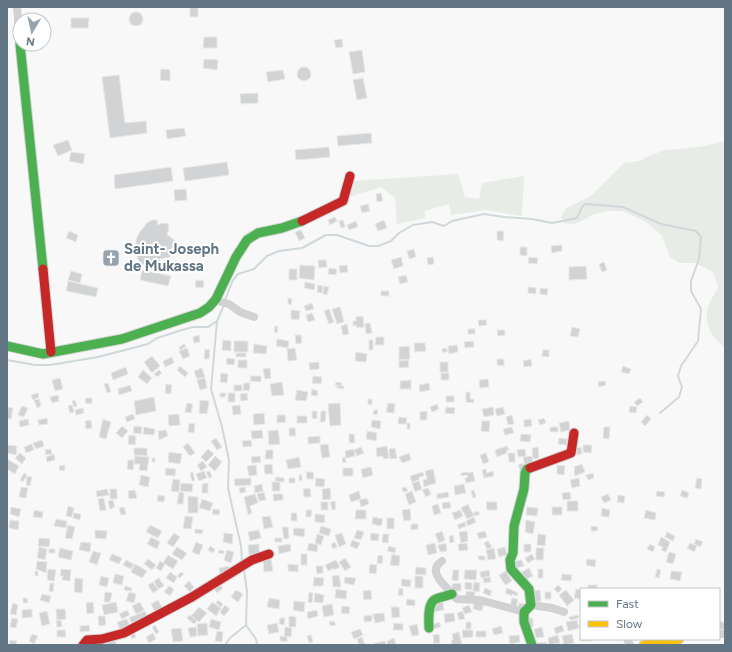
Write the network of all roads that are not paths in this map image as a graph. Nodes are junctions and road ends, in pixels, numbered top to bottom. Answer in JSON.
{"nodes":[{"id":1,"x":21,"y":52,"type":"edge"},
{"id":2,"x":350,"y":176,"type":"dead end"},
{"id":3,"x":214,"y":300,"type":"junction"},
{"id":4,"x":254,"y":317,"type":"dead end"},
{"id":5,"x":7,"y":346,"type":"edge"},
{"id":6,"x":51,"y":352,"type":"junction"},
{"id":7,"x":574,"y":433,"type":"dead end"},
{"id":8,"x":269,"y":554,"type":"dead end"},
{"id":9,"x":442,"y":560,"type":"dead end"},
{"id":10,"x":452,"y":594,"type":"junction"},
{"id":11,"x":531,"y":605,"type":"junction"},
{"id":12,"x":524,"y":612,"type":"junction"},
{"id":13,"x":564,"y":612,"type":"dead end"},
{"id":14,"x":429,"y":628,"type":"dead end"},
{"id":15,"x":673,"y":640,"type":"edge"},
{"id":16,"x":83,"y":645,"type":"edge"},
{"id":17,"x":532,"y":645,"type":"edge"},
{"id":18,"x":644,"y":645,"type":"edge"}],
"edges":[{"from":1,"to":6,"type":"street"},
{"from":2,"to":3,"type":"street"},
{"from":3,"to":4,"type":"street"},
{"from":3,"to":6,"type":"street"},
{"from":5,"to":6,"type":"street"},
{"from":7,"to":11,"type":"street"},
{"from":8,"to":16,"type":"street"},
{"from":9,"to":10,"type":"street"},
{"from":10,"to":12,"type":"street"},
{"from":10,"to":14,"type":"street"},
{"from":11,"to":12,"type":"street"},
{"from":11,"to":13,"type":"street"},
{"from":12,"to":17,"type":"street"},
{"from":15,"to":18,"type":"street"}]}
